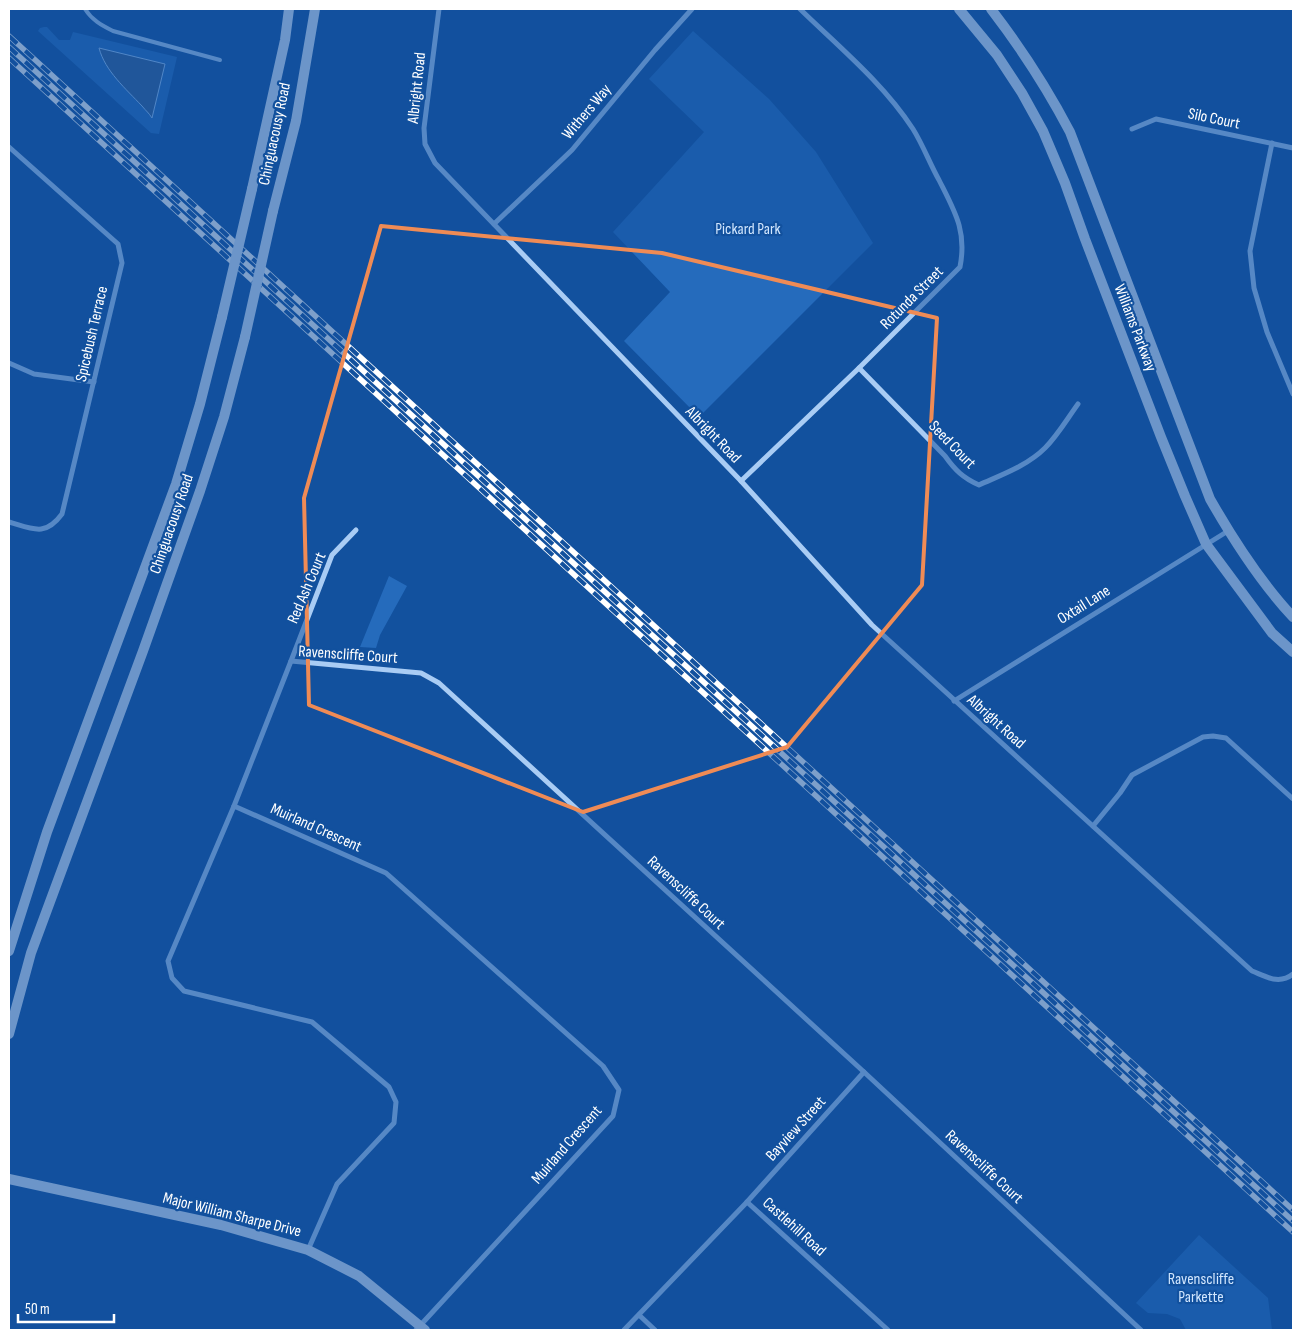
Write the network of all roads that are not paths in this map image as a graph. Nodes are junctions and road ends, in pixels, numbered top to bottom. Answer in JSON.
{"nodes":[{"id":1,"x":85,"y":9,"type":"edge"},
{"id":2,"x":289,"y":9,"type":"edge"},
{"id":3,"x":315,"y":9,"type":"edge"},
{"id":4,"x":439,"y":9,"type":"edge"},
{"id":5,"x":692,"y":9,"type":"edge"},
{"id":6,"x":800,"y":9,"type":"edge"},
{"id":7,"x":959,"y":9,"type":"edge"},
{"id":8,"x":991,"y":9,"type":"edge"},
{"id":9,"x":220,"y":60,"type":"dead end"},
{"id":10,"x":1132,"y":129,"type":"dead end"},
{"id":11,"x":1272,"y":143,"type":"junction"},
{"id":12,"x":9,"y":146,"type":"edge"},
{"id":13,"x":1293,"y":148,"type":"edge"},
{"id":14,"x":494,"y":224,"type":"junction"},
{"id":15,"x":9,"y":363,"type":"edge"},
{"id":16,"x":859,"y":368,"type":"junction"},
{"id":17,"x":94,"y":382,"type":"junction"},
{"id":18,"x":1293,"y":394,"type":"edge"},
{"id":19,"x":1078,"y":404,"type":"dead end"},
{"id":20,"x":741,"y":481,"type":"junction"},
{"id":21,"x":9,"y":522,"type":"edge"},
{"id":22,"x":356,"y":530,"type":"dead end"},
{"id":23,"x":1228,"y":531,"type":"junction"},
{"id":24,"x":1206,"y":544,"type":"junction"},
{"id":25,"x":1293,"y":617,"type":"edge"},
{"id":26,"x":1293,"y":652,"type":"edge"},
{"id":27,"x":291,"y":661,"type":"junction"},
{"id":28,"x":954,"y":701,"type":"junction"},
{"id":29,"x":1293,"y":799,"type":"edge"},
{"id":30,"x":234,"y":806,"type":"junction"},
{"id":31,"x":1093,"y":826,"type":"junction"},
{"id":32,"x":9,"y":951,"type":"edge"},
{"id":33,"x":1293,"y":974,"type":"edge"},
{"id":34,"x":9,"y":1034,"type":"edge"},
{"id":35,"x":864,"y":1072,"type":"junction"},
{"id":36,"x":9,"y":1179,"type":"edge"},
{"id":37,"x":747,"y":1202,"type":"junction"},
{"id":38,"x":308,"y":1250,"type":"junction"},
{"id":39,"x":639,"y":1315,"type":"junction"},
{"id":40,"x":420,"y":1329,"type":"edge"},
{"id":41,"x":624,"y":1330,"type":"edge"},
{"id":42,"x":655,"y":1330,"type":"edge"},
{"id":43,"x":888,"y":1330,"type":"edge"},
{"id":44,"x":1141,"y":1330,"type":"edge"}],
"edges":[{"from":1,"to":9,"type":"lane"},
{"from":2,"to":32,"type":"main road","name":"Chinguacousy Road","bridge":true},
{"from":3,"to":34,"type":"main road","name":"Chinguacousy Road","bridge":true},
{"from":4,"to":14,"type":"street","name":"Albright Road"},
{"from":5,"to":14,"type":"street","name":"Withers Way"},
{"from":6,"to":16,"type":"street","name":"Rotunda Street"},
{"from":7,"to":24,"type":"main road","name":"Williams Parkway"},
{"from":8,"to":23,"type":"main road","name":"Williams Parkway"},
{"from":10,"to":11,"type":"street","name":"Silo Court"},
{"from":11,"to":13,"type":"street","name":"Silo Court"},
{"from":11,"to":18,"type":"street"},
{"from":12,"to":17,"type":"street","name":"Spicebush Terrace"},
{"from":14,"to":20,"type":"street","name":"Albright Road"},
{"from":15,"to":17,"type":"street"},
{"from":16,"to":19,"type":"street","name":"Seed Court"},
{"from":16,"to":20,"type":"street","name":"Rotunda Street"},
{"from":17,"to":21,"type":"street","name":"Spicebush Terrace"},
{"from":20,"to":28,"type":"street","name":"Albright Road"},
{"from":22,"to":27,"type":"street","name":"Red Ash Court"},
{"from":23,"to":24,"type":"street","name":"Oxtail Lane"},
{"from":23,"to":25,"type":"main road","name":"Williams Parkway"},
{"from":24,"to":26,"type":"main road","name":"Williams Parkway"},
{"from":24,"to":28,"type":"street","name":"Oxtail Lane"},
{"from":27,"to":30,"type":"street","name":"Ravenscliffe Court"},
{"from":27,"to":35,"type":"street","name":"Ravenscliffe Court"},
{"from":28,"to":31,"type":"street","name":"Albright Road"},
{"from":29,"to":31,"type":"street"},
{"from":30,"to":38,"type":"street"},
{"from":30,"to":40,"type":"street","name":"Muirland Crescent"},
{"from":31,"to":33,"type":"street","name":"Albright Road"},
{"from":35,"to":37,"type":"street","name":"Bayview Street"},
{"from":35,"to":44,"type":"street","name":"Ravenscliffe Court"},
{"from":36,"to":38,"type":"main road","name":"Major William Sharpe Drive"},
{"from":37,"to":39,"type":"street","name":"Castlehill Road"},
{"from":37,"to":43,"type":"street","name":"Castlehill Road"},
{"from":38,"to":40,"type":"main road","name":"Major William Sharpe Drive"},
{"from":39,"to":41,"type":"street","name":"Castlehill Road"},
{"from":39,"to":42,"type":"street"}]}
